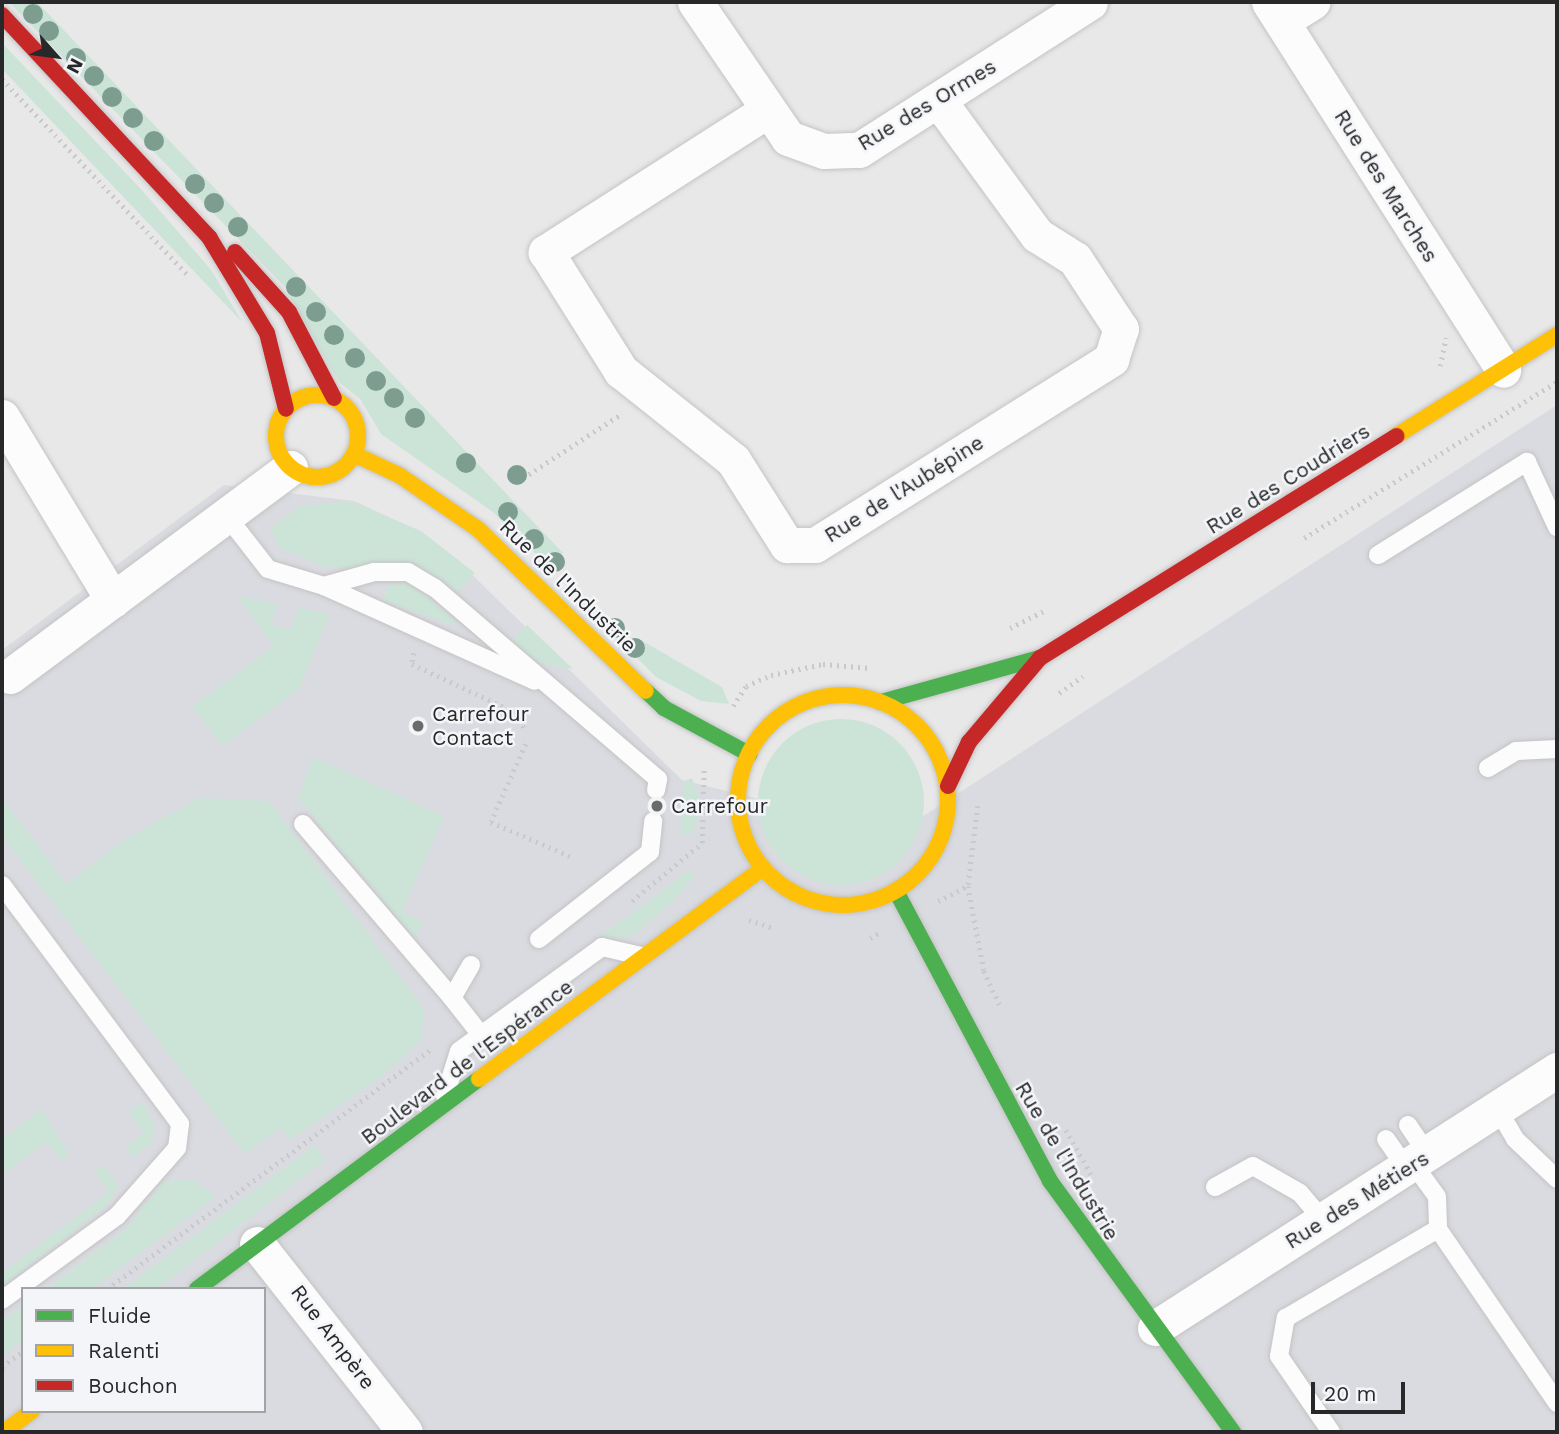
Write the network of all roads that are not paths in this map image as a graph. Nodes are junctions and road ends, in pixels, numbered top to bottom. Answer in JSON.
{"nodes":[{"id":1,"x":695,"y":2,"type":"edge"},
{"id":2,"x":1090,"y":2,"type":"edge"},
{"id":3,"x":1312,"y":2,"type":"edge"},
{"id":4,"x":1275,"y":11,"type":"edge"},
{"id":5,"x":2,"y":15,"type":"edge"},
{"id":6,"x":939,"y":101,"type":"junction"},
{"id":7,"x":768,"y":110,"type":"junction"},
{"id":8,"x":209,"y":237,"type":"junction"},
{"id":9,"x":1557,"y":335,"type":"edge"},
{"id":10,"x":1503,"y":370,"type":"junction"},
{"id":11,"x":334,"y":398,"type":"junction"},
{"id":12,"x":286,"y":409,"type":"junction"},
{"id":13,"x":2,"y":417,"type":"edge"},
{"id":14,"x":354,"y":454,"type":"junction"},
{"id":15,"x":289,"y":468,"type":"junction"},
{"id":16,"x":226,"y":515,"type":"junction"},
{"id":17,"x":1557,"y":527,"type":"edge"},
{"id":18,"x":1378,"y":555,"type":"dead end"},
{"id":19,"x":324,"y":586,"type":"junction"},
{"id":20,"x":113,"y":600,"type":"junction"},
{"id":21,"x":1040,"y":659,"type":"junction"},
{"id":22,"x":10,"y":676,"type":"dead end"},
{"id":23,"x":560,"y":693,"type":"junction"},
{"id":24,"x":881,"y":702,"type":"junction"},
{"id":25,"x":1557,"y":749,"type":"edge"},
{"id":26,"x":749,"y":754,"type":"junction"},
{"id":27,"x":1488,"y":768,"type":"dead end"},
{"id":28,"x":948,"y":786,"type":"junction"},
{"id":29,"x":656,"y":790,"type":"dead end"},
{"id":30,"x":653,"y":821,"type":"dead end"},
{"id":31,"x":303,"y":824,"type":"dead end"},
{"id":32,"x":763,"y":868,"type":"junction"},
{"id":33,"x":2,"y":885,"type":"edge"},
{"id":34,"x":896,"y":891,"type":"junction"},
{"id":35,"x":539,"y":939,"type":"dead end"},
{"id":36,"x":643,"y":957,"type":"junction"},
{"id":37,"x":471,"y":965,"type":"dead end"},
{"id":38,"x":452,"y":998,"type":"junction"},
{"id":39,"x":481,"y":1035,"type":"junction"},
{"id":40,"x":1557,"y":1070,"type":"edge"},
{"id":41,"x":442,"y":1107,"type":"junction"},
{"id":42,"x":1499,"y":1111,"type":"junction"},
{"id":43,"x":1408,"y":1125,"type":"dead end"},
{"id":44,"x":1386,"y":1139,"type":"dead end"},
{"id":45,"x":1416,"y":1163,"type":"junction"},
{"id":46,"x":1557,"y":1179,"type":"edge"},
{"id":47,"x":1215,"y":1187,"type":"dead end"},
{"id":48,"x":1324,"y":1222,"type":"junction"},
{"id":49,"x":1438,"y":1229,"type":"junction"},
{"id":50,"x":257,"y":1244,"type":"junction"},
{"id":51,"x":200,"y":1287,"type":"edge"},
{"id":52,"x":2,"y":1300,"type":"edge"},
{"id":53,"x":1155,"y":1328,"type":"junction"},
{"id":54,"x":1557,"y":1403,"type":"edge"},
{"id":55,"x":29,"y":1413,"type":"edge"},
{"id":56,"x":4,"y":1432,"type":"edge"},
{"id":57,"x":405,"y":1432,"type":"edge"},
{"id":58,"x":1233,"y":1432,"type":"edge"},
{"id":59,"x":1331,"y":1432,"type":"edge"}],
"edges":[{"from":1,"to":7,"type":"street","name":"Rue des Ormes"},
{"from":2,"to":6,"type":"street","name":"Rue des Ormes"},
{"from":3,"to":4,"type":"street"},
{"from":4,"to":10,"type":"street","name":"Rue des Marches"},
{"from":5,"to":8,"type":"street"},
{"from":6,"to":7,"type":"street","name":"Rue des Ormes"},
{"from":6,"to":7,"type":"street","name":"Rue de l'Aubépine"},
{"from":8,"to":11,"type":"street"},
{"from":8,"to":12,"type":"street"},
{"from":9,"to":10,"type":"street","name":"Rue des Coudriers"},
{"from":10,"to":21,"type":"street","name":"Rue des Coudriers"},
{"from":11,"to":12,"type":"street"},
{"from":11,"to":14,"type":"street"},
{"from":12,"to":15,"type":"street"},
{"from":13,"to":20,"type":"street"},
{"from":14,"to":15,"type":"street"},
{"from":14,"to":26,"type":"street","name":"Rue de l'Industrie"},
{"from":15,"to":16,"type":"street"},
{"from":16,"to":19,"type":"lane"},
{"from":16,"to":20,"type":"street"},
{"from":17,"to":18,"type":"lane"},
{"from":19,"to":23,"type":"lane"},
{"from":19,"to":23,"type":"lane"},
{"from":20,"to":22,"type":"street"},
{"from":21,"to":24,"type":"street","name":"Rue des Coudriers"},
{"from":21,"to":28,"type":"street","name":"Rue des Coudriers"},
{"from":23,"to":29,"type":"lane"},
{"from":24,"to":26,"type":"street"},
{"from":24,"to":28,"type":"street"},
{"from":25,"to":27,"type":"lane"},
{"from":26,"to":32,"type":"street"},
{"from":28,"to":34,"type":"street"},
{"from":30,"to":35,"type":"lane"},
{"from":31,"to":38,"type":"lane"},
{"from":32,"to":34,"type":"street"},
{"from":32,"to":36,"type":"street","name":"Boulevard de l'Espérance"},
{"from":33,"to":52,"type":"lane"},
{"from":34,"to":53,"type":"street","name":"Rue de l'Industrie"},
{"from":36,"to":39,"type":"lane"},
{"from":36,"to":41,"type":"street","name":"Boulevard de l'Espérance"},
{"from":37,"to":38,"type":"lane"},
{"from":38,"to":39,"type":"lane"},
{"from":39,"to":41,"type":"lane"},
{"from":40,"to":42,"type":"street","name":"Rue des Métiers"},
{"from":41,"to":50,"type":"street","name":"Boulevard de l'Espérance"},
{"from":42,"to":45,"type":"street","name":"Rue des Métiers"},
{"from":42,"to":46,"type":"lane"},
{"from":43,"to":45,"type":"lane"},
{"from":44,"to":45,"type":"lane"},
{"from":45,"to":48,"type":"street","name":"Rue des Métiers"},
{"from":45,"to":49,"type":"lane"},
{"from":47,"to":48,"type":"lane"},
{"from":48,"to":53,"type":"street","name":"Rue des Métiers"},
{"from":49,"to":54,"type":"lane"},
{"from":49,"to":59,"type":"lane"},
{"from":50,"to":51,"type":"street","name":"Boulevard de l'Espérance"},
{"from":50,"to":57,"type":"street","name":"Rue Ampère"},
{"from":53,"to":58,"type":"street","name":"Rue de l'Industrie"},
{"from":55,"to":56,"type":"street"}]}
